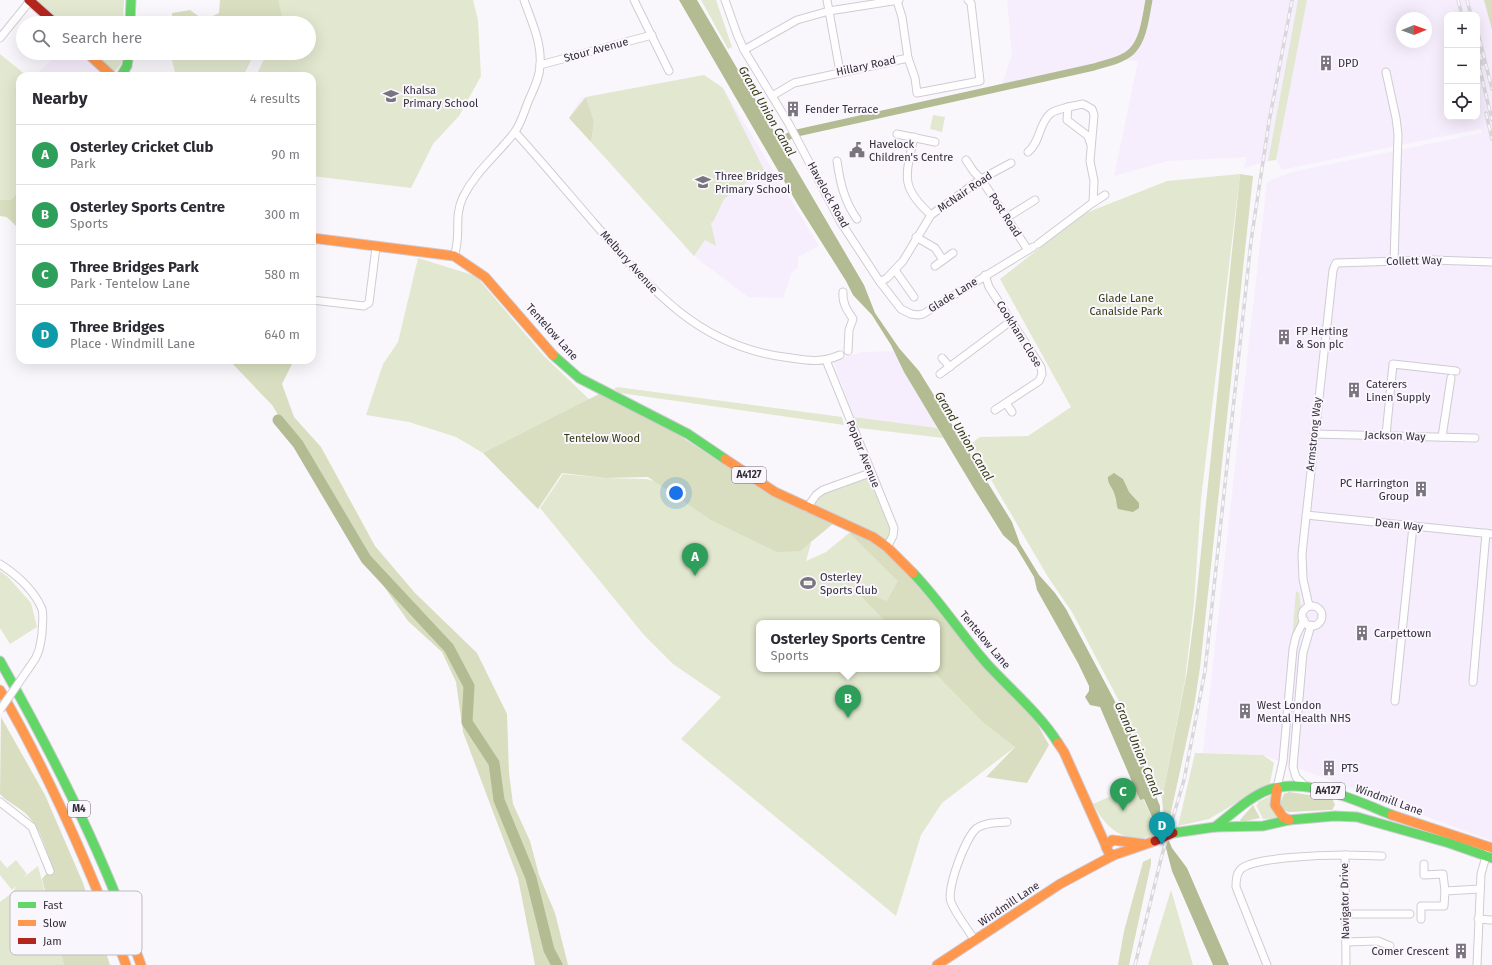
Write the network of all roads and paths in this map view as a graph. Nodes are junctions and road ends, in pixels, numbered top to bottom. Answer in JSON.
{"nodes":[{"id":1,"x":30,"y":0,"type":"edge"},
{"id":2,"x":131,"y":0,"type":"edge"},
{"id":3,"x":524,"y":0,"type":"edge"},
{"id":4,"x":634,"y":0,"type":"edge"},
{"id":5,"x":725,"y":0,"type":"edge"},
{"id":6,"x":827,"y":0,"type":"edge"},
{"id":7,"x":898,"y":0,"type":"edge"},
{"id":8,"x":968,"y":0,"type":"edge"},
{"id":9,"x":829,"y":11,"type":"junction"},
{"id":10,"x":17,"y":16,"type":"edge"},
{"id":11,"x":47,"y":16,"type":"edge"},
{"id":12,"x":130,"y":16,"type":"edge"},
{"id":13,"x":16,"y":18,"type":"edge"},
{"id":14,"x":652,"y":35,"type":"junction"},
{"id":15,"x":0,"y":38,"type":"edge"},
{"id":16,"x":744,"y":50,"type":"junction"},
{"id":17,"x":908,"y":58,"type":"junction"},
{"id":18,"x":95,"y":60,"type":"edge"},
{"id":19,"x":127,"y":60,"type":"edge"},
{"id":20,"x":540,"y":65,"type":"junction"},
{"id":21,"x":669,"y":71,"type":"dead end"},
{"id":22,"x":108,"y":72,"type":"edge"},
{"id":23,"x":123,"y":72,"type":"edge"},
{"id":24,"x":840,"y":72,"type":"junction"},
{"id":25,"x":1386,"y":72,"type":"dead end"},
{"id":26,"x":772,"y":96,"type":"junction"},
{"id":27,"x":1068,"y":107,"type":"junction"},
{"id":28,"x":1053,"y":112,"type":"junction"},
{"id":29,"x":1067,"y":120,"type":"junction"},
{"id":30,"x":515,"y":132,"type":"junction"},
{"id":31,"x":897,"y":134,"type":"dead end"},
{"id":32,"x":914,"y":138,"type":"junction"},
{"id":33,"x":935,"y":142,"type":"dead end"},
{"id":34,"x":1091,"y":145,"type":"junction"},
{"id":35,"x":1028,"y":152,"type":"dead end"},
{"id":36,"x":966,"y":160,"type":"dead end"},
{"id":37,"x":837,"y":162,"type":"dead end"},
{"id":38,"x":1011,"y":163,"type":"dead end"},
{"id":39,"x":981,"y":179,"type":"junction"},
{"id":40,"x":1105,"y":195,"type":"dead end"},
{"id":41,"x":1035,"y":200,"type":"dead end"},
{"id":42,"x":1093,"y":202,"type":"junction"},
{"id":43,"x":931,"y":215,"type":"junction"},
{"id":44,"x":1006,"y":218,"type":"junction"},
{"id":45,"x":840,"y":221,"type":"junction"},
{"id":46,"x":916,"y":237,"type":"junction"},
{"id":47,"x":316,"y":239,"type":"edge"},
{"id":48,"x":376,"y":247,"type":"junction"},
{"id":49,"x":1033,"y":247,"type":"junction"},
{"id":50,"x":953,"y":253,"type":"dead end"},
{"id":51,"x":454,"y":256,"type":"junction"},
{"id":52,"x":943,"y":260,"type":"junction"},
{"id":53,"x":1394,"y":262,"type":"junction"},
{"id":54,"x":1492,"y":262,"type":"edge"},
{"id":55,"x":1336,"y":263,"type":"joint"},
{"id":56,"x":935,"y":266,"type":"dead end"},
{"id":57,"x":895,"y":270,"type":"junction"},
{"id":58,"x":985,"y":275,"type":"junction"},
{"id":59,"x":880,"y":282,"type":"junction"},
{"id":60,"x":843,"y":292,"type":"dead end"},
{"id":61,"x":914,"y":297,"type":"dead end"},
{"id":62,"x":316,"y":300,"type":"edge"},
{"id":63,"x":1011,"y":321,"type":"junction"},
{"id":64,"x":848,"y":351,"type":"dead end"},
{"id":65,"x":840,"y":355,"type":"dead end"},
{"id":66,"x":942,"y":358,"type":"dead end"},
{"id":67,"x":826,"y":360,"type":"junction"},
{"id":68,"x":950,"y":367,"type":"junction"},
{"id":69,"x":1456,"y":371,"type":"dead end"},
{"id":70,"x":940,"y":374,"type":"dead end"},
{"id":71,"x":1451,"y":378,"type":"dead end"},
{"id":72,"x":1006,"y":403,"type":"junction"},
{"id":73,"x":995,"y":410,"type":"dead end"},
{"id":74,"x":1012,"y":412,"type":"dead end"},
{"id":75,"x":1314,"y":434,"type":"junction"},
{"id":76,"x":1386,"y":435,"type":"junction"},
{"id":77,"x":1442,"y":437,"type":"junction"},
{"id":78,"x":1475,"y":438,"type":"dead end"},
{"id":79,"x":870,"y":473,"type":"junction"},
{"id":80,"x":806,"y":508,"type":"junction"},
{"id":81,"x":1306,"y":515,"type":"junction"},
{"id":82,"x":1413,"y":526,"type":"junction"},
{"id":83,"x":1489,"y":534,"type":"edge"},
{"id":84,"x":887,"y":547,"type":"junction"},
{"id":85,"x":0,"y":564,"type":"edge"},
{"id":86,"x":1309,"y":606,"type":"junction"},
{"id":87,"x":1304,"y":620,"type":"junction"},
{"id":88,"x":1311,"y":625,"type":"junction"},
{"id":89,"x":0,"y":661,"type":"edge"},
{"id":90,"x":1473,"y":682,"type":"dead end"},
{"id":91,"x":0,"y":690,"type":"edge"},
{"id":92,"x":1395,"y":701,"type":"dead end"},
{"id":93,"x":0,"y":710,"type":"edge"},
{"id":94,"x":1306,"y":787,"type":"junction"},
{"id":95,"x":1277,"y":788,"type":"junction"},
{"id":96,"x":1333,"y":792,"type":"junction"},
{"id":97,"x":0,"y":802,"type":"edge"},
{"id":98,"x":1335,"y":816,"type":"junction"},
{"id":99,"x":1285,"y":821,"type":"junction"},
{"id":100,"x":1007,"y":822,"type":"dead end"},
{"id":101,"x":1216,"y":827,"type":"junction"},
{"id":102,"x":1490,"y":847,"type":"edge"},
{"id":103,"x":1112,"y":848,"type":"junction"},
{"id":104,"x":1345,"y":855,"type":"junction"},
{"id":105,"x":1382,"y":856,"type":"dead end"},
{"id":106,"x":1489,"y":857,"type":"edge"},
{"id":107,"x":1424,"y":864,"type":"dead end"},
{"id":108,"x":50,"y":871,"type":"dead end"},
{"id":109,"x":1480,"y":889,"type":"junction"},
{"id":110,"x":98,"y":891,"type":"edge"},
{"id":111,"x":114,"y":891,"type":"edge"},
{"id":112,"x":1445,"y":891,"type":"junction"},
{"id":113,"x":1346,"y":914,"type":"junction"},
{"id":114,"x":1410,"y":914,"type":"dead end"},
{"id":115,"x":1421,"y":919,"type":"dead end"},
{"id":116,"x":1478,"y":919,"type":"junction"},
{"id":117,"x":1492,"y":920,"type":"edge"},
{"id":118,"x":975,"y":941,"type":"junction"},
{"id":119,"x":1346,"y":942,"type":"junction"},
{"id":120,"x":1390,"y":946,"type":"dead end"},
{"id":121,"x":122,"y":955,"type":"edge"},
{"id":122,"x":137,"y":955,"type":"edge"},
{"id":123,"x":126,"y":965,"type":"edge"},
{"id":124,"x":141,"y":965,"type":"edge"},
{"id":125,"x":937,"y":965,"type":"edge"},
{"id":126,"x":1267,"y":965,"type":"edge"},
{"id":127,"x":1346,"y":965,"type":"edge"},
{"id":128,"x":1477,"y":965,"type":"edge"}],
"edges":[{"from":1,"to":10,"type":"street"},
{"from":1,"to":11,"type":"main road"},
{"from":2,"to":12,"type":"main road"},
{"from":3,"to":20,"type":"street"},
{"from":4,"to":14,"type":"street"},
{"from":5,"to":16,"type":"street","name":"Havelock Road"},
{"from":6,"to":9,"type":"street"},
{"from":7,"to":9,"type":"street"},
{"from":7,"to":17,"type":"street","name":"Hillary Road"},
{"from":8,"to":17,"type":"street"},
{"from":9,"to":16,"type":"street"},
{"from":9,"to":24,"type":"street"},
{"from":13,"to":15,"type":"street"},
{"from":14,"to":20,"type":"street","name":"Stour Avenue"},
{"from":14,"to":21,"type":"street"},
{"from":16,"to":26,"type":"street","name":"Havelock Road"},
{"from":17,"to":24,"type":"street","name":"Hillary Road"},
{"from":18,"to":22,"type":"main road"},
{"from":19,"to":23,"type":"main road"},
{"from":20,"to":30,"type":"street"},
{"from":24,"to":26,"type":"street","name":"Hillary Road"},
{"from":25,"to":53,"type":"street"},
{"from":26,"to":45,"type":"street","name":"Havelock Road"},
{"from":27,"to":28,"type":"street"},
{"from":27,"to":29,"type":"street"},
{"from":27,"to":34,"type":"street"},
{"from":28,"to":29,"type":"street"},
{"from":28,"to":35,"type":"street"},
{"from":29,"to":34,"type":"street"},
{"from":30,"to":51,"type":"street"},
{"from":30,"to":67,"type":"street","name":"Melbury Avenue"},
{"from":31,"to":32,"type":"street"},
{"from":32,"to":33,"type":"street"},
{"from":32,"to":43,"type":"street"},
{"from":34,"to":42,"type":"street"},
{"from":36,"to":39,"type":"street","name":"Post Road"},
{"from":37,"to":45,"type":"street"},
{"from":38,"to":39,"type":"street","name":"McNair Road"},
{"from":39,"to":43,"type":"street","name":"McNair Road"},
{"from":39,"to":44,"type":"street","name":"Post Road"},
{"from":40,"to":42,"type":"street","name":"Glade Lane"},
{"from":41,"to":44,"type":"street"},
{"from":42,"to":49,"type":"street","name":"Glade Lane"},
{"from":43,"to":46,"type":"street","name":"McNair Road"},
{"from":44,"to":49,"type":"street","name":"Post Road"},
{"from":45,"to":59,"type":"street","name":"Havelock Road"},
{"from":46,"to":52,"type":"street"},
{"from":46,"to":57,"type":"street","name":"McNair Road"},
{"from":47,"to":48,"type":"main road","name":"Tentelow Lane","number":"A4127"},
{"from":48,"to":51,"type":"main road","name":"Tentelow Lane","number":"A4127"},
{"from":48,"to":62,"type":"street"},
{"from":49,"to":58,"type":"street","name":"Glade Lane"},
{"from":50,"to":52,"type":"street"},
{"from":51,"to":80,"type":"main road","name":"Tentelow Lane","number":"A4127"},
{"from":52,"to":56,"type":"street"},
{"from":53,"to":54,"type":"street","name":"Collett Way"},
{"from":53,"to":55,"type":"street","name":"Collett Way"},
{"from":55,"to":75,"type":"street","name":"Armstrong Way"},
{"from":57,"to":59,"type":"street","name":"McNair Road"},
{"from":57,"to":61,"type":"street"},
{"from":58,"to":59,"type":"street","name":"Glade Lane"},
{"from":58,"to":63,"type":"street","name":"Cookham Close"},
{"from":60,"to":64,"type":"street"},
{"from":63,"to":68,"type":"street"},
{"from":63,"to":72,"type":"street","name":"Cookham Close"},
{"from":65,"to":67,"type":"street","name":"Melbury Avenue"},
{"from":66,"to":68,"type":"street"},
{"from":67,"to":79,"type":"street","name":"Poplar Avenue"},
{"from":68,"to":70,"type":"street"},
{"from":69,"to":76,"type":"street"},
{"from":71,"to":77,"type":"street"},
{"from":72,"to":73,"type":"street","name":"Cookham Close"},
{"from":72,"to":74,"type":"street"},
{"from":75,"to":76,"type":"street","name":"Jackson Way"},
{"from":75,"to":81,"type":"street","name":"Armstrong Way"},
{"from":76,"to":77,"type":"street","name":"Jackson Way"},
{"from":77,"to":78,"type":"street","name":"Jackson Way"},
{"from":79,"to":80,"type":"street"},
{"from":79,"to":84,"type":"street","name":"Poplar Avenue"},
{"from":80,"to":84,"type":"main road","name":"Tentelow Lane","number":"A4127"},
{"from":81,"to":82,"type":"street","name":"Dean Way"},
{"from":81,"to":86,"type":"street","name":"Armstrong Way"},
{"from":82,"to":83,"type":"street","name":"Dean Way"},
{"from":82,"to":92,"type":"street"},
{"from":83,"to":90,"type":"street"},
{"from":84,"to":103,"type":"main road","name":"Tentelow Lane","number":"A4127"},
{"from":85,"to":93,"type":"street","bridge":true},
{"from":86,"to":87,"type":"street"},
{"from":86,"to":88,"type":"street"},
{"from":87,"to":88,"type":"street"},
{"from":87,"to":95,"type":"street"},
{"from":88,"to":94,"type":"street"},
{"from":89,"to":111,"type":"main road","number":"M4"},
{"from":91,"to":110,"type":"main road","number":"M4"},
{"from":94,"to":95,"type":"main road","name":"Windmill Lane","number":"A4127"},
{"from":94,"to":96,"type":"main road","name":"Windmill Lane","number":"A4127"},
{"from":95,"to":99,"type":"main road"},
{"from":95,"to":101,"type":"main road","name":"Windmill Lane","number":"A4127"},
{"from":96,"to":98,"type":"main road"},
{"from":96,"to":102,"type":"main road","name":"Windmill Lane","number":"A4127"},
{"from":97,"to":108,"type":"street"},
{"from":98,"to":99,"type":"main road","name":"Windmill Lane","number":"A4127"},
{"from":98,"to":106,"type":"main road","name":"Windmill Lane","number":"A4127"},
{"from":99,"to":101,"type":"main road","name":"Windmill Lane","number":"A4127"},
{"from":100,"to":118,"type":"street"},
{"from":101,"to":103,"type":"main road","name":"Windmill Lane","number":"A4127","bridge":true},
{"from":102,"to":106,"type":"street"},
{"from":103,"to":118,"type":"main road","name":"Windmill Lane"},
{"from":104,"to":105,"type":"street"},
{"from":104,"to":113,"type":"street","name":"Navigator Drive"},
{"from":104,"to":126,"type":"street","name":"Navigator Drive"},
{"from":106,"to":109,"type":"street"},
{"from":107,"to":112,"type":"street"},
{"from":109,"to":112,"type":"street"},
{"from":109,"to":116,"type":"street"},
{"from":112,"to":115,"type":"street"},
{"from":113,"to":114,"type":"street"},
{"from":113,"to":119,"type":"street","name":"Navigator Drive"},
{"from":116,"to":117,"type":"street"},
{"from":116,"to":128,"type":"street"},
{"from":118,"to":125,"type":"main road","name":"Windmill Lane"},
{"from":119,"to":120,"type":"street"},
{"from":119,"to":127,"type":"street","name":"Navigator Drive"},
{"from":121,"to":123,"type":"main road","number":"M4"},
{"from":122,"to":124,"type":"main road","number":"M4"}]}
